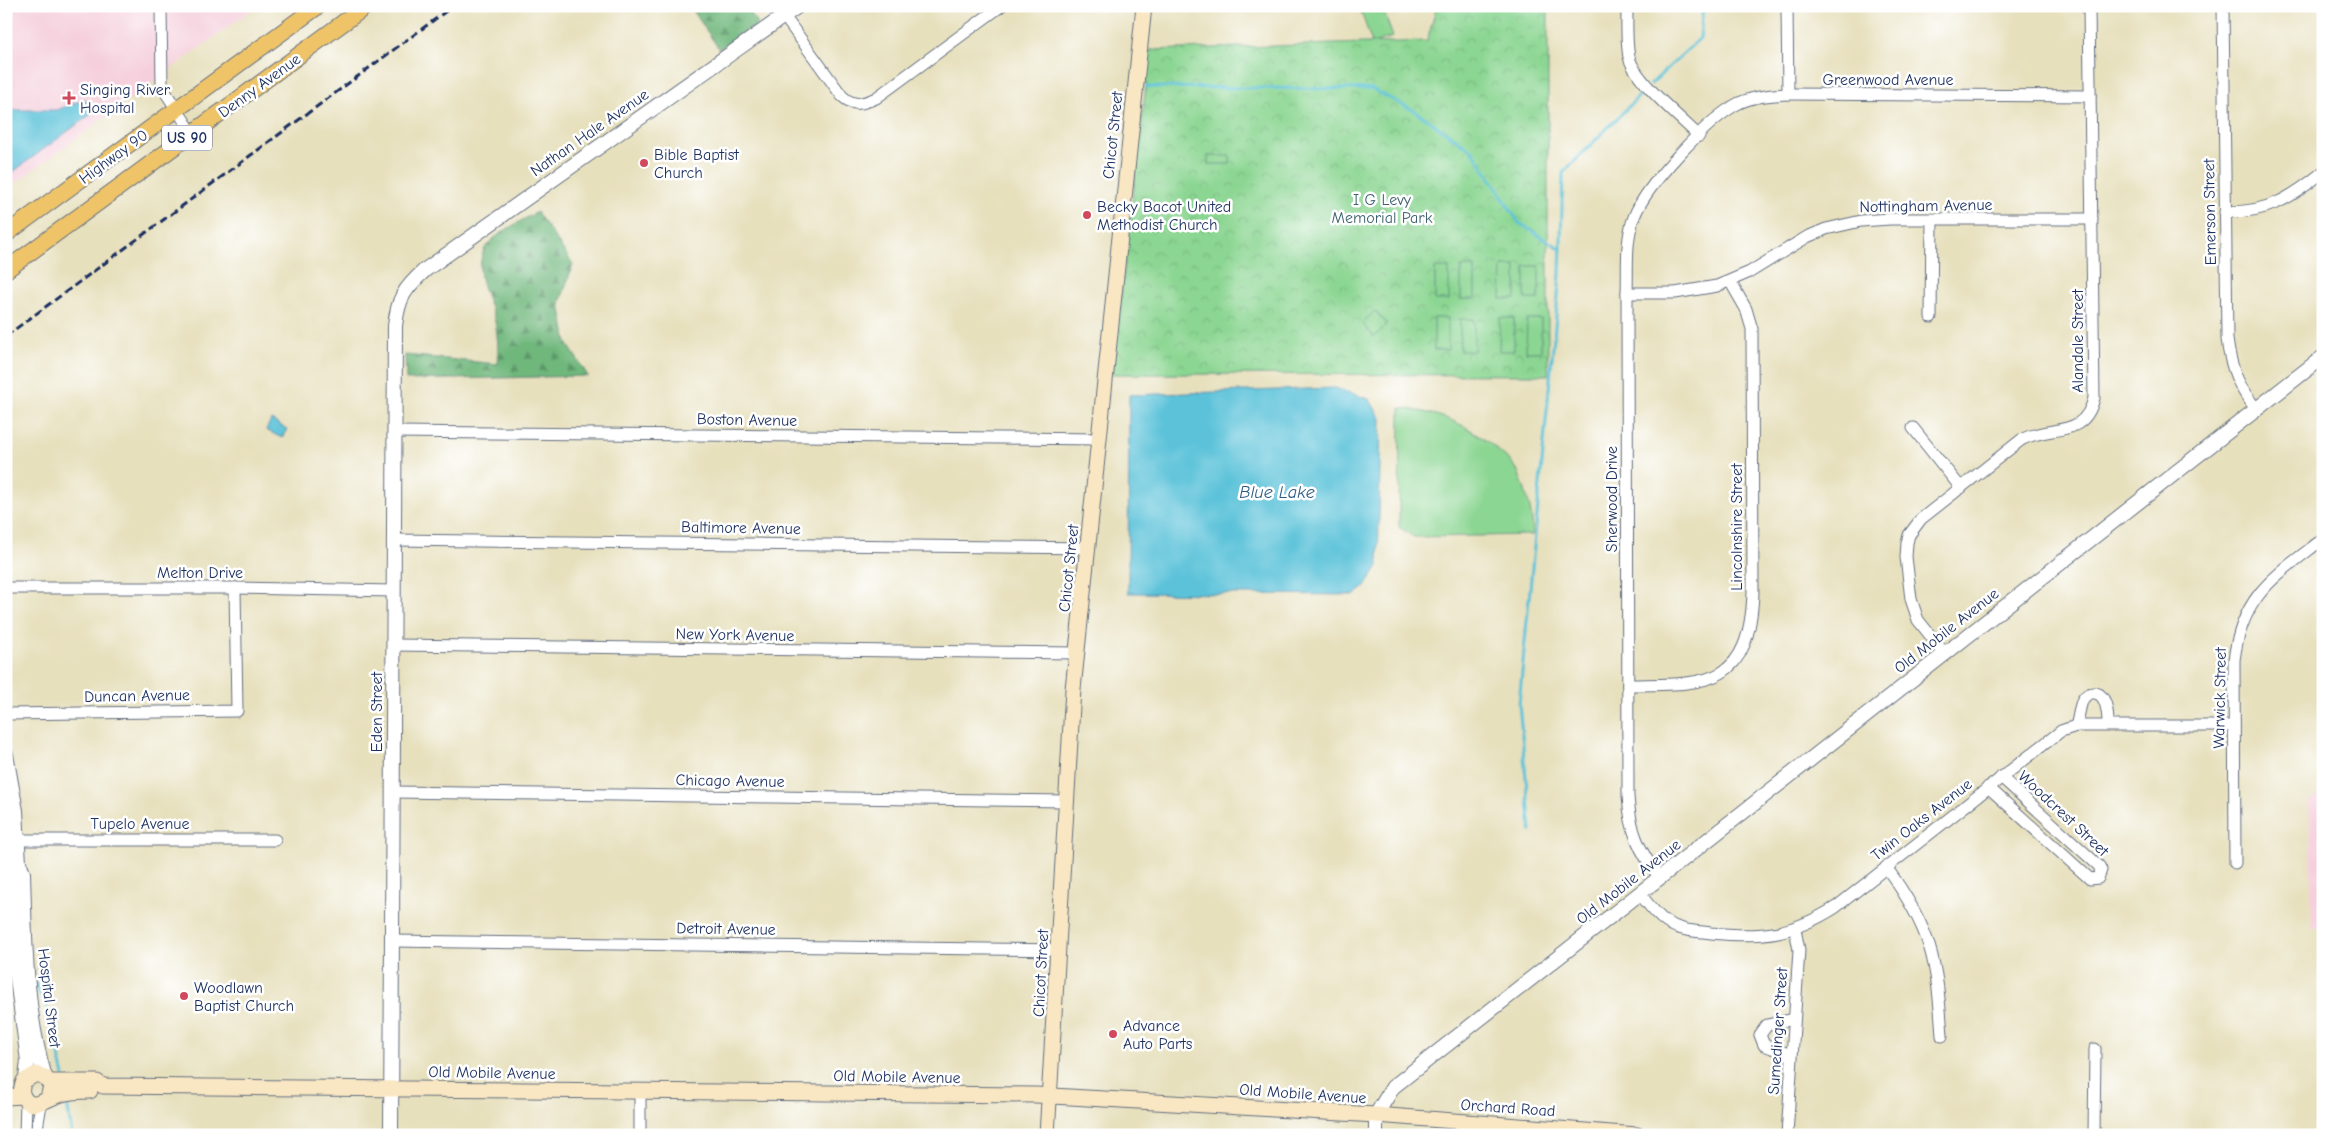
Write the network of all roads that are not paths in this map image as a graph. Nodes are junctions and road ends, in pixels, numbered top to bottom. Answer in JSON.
{"nodes":[{"id":1,"x":162,"y":6,"type":"edge"},
{"id":2,"x":318,"y":6,"type":"edge"},
{"id":3,"x":366,"y":6,"type":"edge"},
{"id":4,"x":798,"y":6,"type":"edge"},
{"id":5,"x":1001,"y":6,"type":"edge"},
{"id":6,"x":1144,"y":6,"type":"edge"},
{"id":7,"x":1627,"y":6,"type":"edge"},
{"id":8,"x":1787,"y":6,"type":"edge"},
{"id":9,"x":2089,"y":6,"type":"edge"},
{"id":10,"x":2223,"y":6,"type":"edge"},
{"id":11,"x":784,"y":16,"type":"junction"},
{"id":12,"x":1788,"y":94,"type":"junction"},
{"id":13,"x":2090,"y":96,"type":"junction"},
{"id":14,"x":176,"y":110,"type":"junction"},
{"id":15,"x":193,"y":134,"type":"junction"},
{"id":16,"x":1699,"y":136,"type":"junction"},
{"id":17,"x":2323,"y":172,"type":"edge"},
{"id":18,"x":2225,"y":212,"type":"junction"},
{"id":19,"x":2092,"y":219,"type":"junction"},
{"id":20,"x":1932,"y":220,"type":"junction"},
{"id":21,"x":6,"y":234,"type":"edge"},
{"id":22,"x":6,"y":270,"type":"edge"},
{"id":23,"x":1730,"y":280,"type":"junction"},
{"id":24,"x":404,"y":292,"type":"joint"},
{"id":25,"x":1627,"y":293,"type":"junction"},
{"id":26,"x":1931,"y":317,"type":"dead end"},
{"id":27,"x":2323,"y":358,"type":"edge"},
{"id":28,"x":2257,"y":409,"type":"junction"},
{"id":29,"x":1913,"y":428,"type":"dead end"},
{"id":30,"x":395,"y":432,"type":"junction"},
{"id":31,"x":1098,"y":439,"type":"junction"},
{"id":32,"x":1960,"y":488,"type":"junction"},
{"id":33,"x":2323,"y":539,"type":"edge"},
{"id":34,"x":394,"y":540,"type":"junction"},
{"id":35,"x":1087,"y":548,"type":"junction"},
{"id":36,"x":6,"y":588,"type":"edge"},
{"id":37,"x":235,"y":588,"type":"junction"},
{"id":38,"x":394,"y":591,"type":"junction"},
{"id":39,"x":394,"y":645,"type":"junction"},
{"id":40,"x":1077,"y":654,"type":"junction"},
{"id":41,"x":1944,"y":654,"type":"junction"},
{"id":42,"x":1628,"y":685,"type":"junction"},
{"id":43,"x":6,"y":714,"type":"edge"},
{"id":44,"x":2108,"y":725,"type":"junction"},
{"id":45,"x":2076,"y":726,"type":"junction"},
{"id":46,"x":2234,"y":726,"type":"junction"},
{"id":47,"x":6,"y":755,"type":"edge"},
{"id":48,"x":2001,"y":777,"type":"junction"},
{"id":49,"x":1988,"y":787,"type":"junction"},
{"id":50,"x":394,"y":792,"type":"junction"},
{"id":51,"x":1066,"y":801,"type":"junction"},
{"id":52,"x":12,"y":840,"type":"edge"},
{"id":53,"x":275,"y":840,"type":"dead end"},
{"id":54,"x":19,"y":863,"type":"junction"},
{"id":55,"x":2235,"y":863,"type":"dead end"},
{"id":56,"x":1886,"y":867,"type":"junction"},
{"id":57,"x":1660,"y":878,"type":"junction"},
{"id":58,"x":1640,"y":894,"type":"junction"},
{"id":59,"x":1795,"y":929,"type":"junction"},
{"id":60,"x":394,"y":941,"type":"junction"},
{"id":61,"x":1059,"y":950,"type":"junction"},
{"id":62,"x":1794,"y":1019,"type":"junction"},
{"id":63,"x":1942,"y":1036,"type":"dead end"},
{"id":64,"x":2094,"y":1049,"type":"dead end"},
{"id":65,"x":1792,"y":1055,"type":"junction"},
{"id":66,"x":47,"y":1079,"type":"junction"},
{"id":67,"x":6,"y":1086,"type":"edge"},
{"id":68,"x":103,"y":1086,"type":"junction"},
{"id":69,"x":392,"y":1088,"type":"junction"},
{"id":70,"x":640,"y":1091,"type":"junction"},
{"id":71,"x":31,"y":1094,"type":"junction"},
{"id":72,"x":1049,"y":1095,"type":"junction"},
{"id":73,"x":6,"y":1097,"type":"edge"},
{"id":74,"x":1376,"y":1115,"type":"junction"},
{"id":75,"x":1522,"y":1130,"type":"edge"},
{"id":76,"x":25,"y":1135,"type":"edge"},
{"id":77,"x":36,"y":1135,"type":"edge"},
{"id":78,"x":391,"y":1135,"type":"edge"},
{"id":79,"x":640,"y":1135,"type":"edge"},
{"id":80,"x":1048,"y":1135,"type":"edge"},
{"id":81,"x":1376,"y":1135,"type":"edge"},
{"id":82,"x":1637,"y":1135,"type":"edge"},
{"id":83,"x":1787,"y":1135,"type":"edge"},
{"id":84,"x":2094,"y":1135,"type":"edge"}],
"edges":[{"from":1,"to":14,"type":"street"},
{"from":2,"to":14,"type":"main road","name":"Highway 90","number":"US 90"},
{"from":3,"to":15,"type":"main road","name":"Denny Avenue","number":"US 90"},
{"from":4,"to":11,"type":"street","name":"Nathan Hale Avenue"},
{"from":5,"to":11,"type":"street"},
{"from":6,"to":31,"type":"main road","name":"Chicot Street"},
{"from":7,"to":16,"type":"street"},
{"from":8,"to":12,"type":"street"},
{"from":9,"to":13,"type":"street","name":"Alandale Street"},
{"from":10,"to":18,"type":"street","name":"Emerson Street"},
{"from":11,"to":24,"type":"street","name":"Nathan Hale Avenue"},
{"from":12,"to":13,"type":"street","name":"Greenwood Avenue"},
{"from":12,"to":16,"type":"street","name":"Greenwood Avenue"},
{"from":13,"to":19,"type":"street","name":"Alandale Street"},
{"from":14,"to":15,"type":"street"},
{"from":14,"to":21,"type":"main road","name":"Highway 90","number":"US 90"},
{"from":15,"to":22,"type":"main road","name":"Denny Avenue","number":"US 90"},
{"from":16,"to":25,"type":"street","name":"Sherwood Drive"},
{"from":17,"to":18,"type":"street"},
{"from":18,"to":28,"type":"street","name":"Emerson Street"},
{"from":19,"to":20,"type":"street","name":"Nottingham Avenue"},
{"from":19,"to":32,"type":"street","name":"Alandale Street"},
{"from":20,"to":23,"type":"street","name":"Nottingham Avenue"},
{"from":20,"to":26,"type":"street"},
{"from":23,"to":25,"type":"street","name":"Nottingham Avenue"},
{"from":23,"to":42,"type":"street","name":"Lincolnshire Street"},
{"from":24,"to":30,"type":"street","name":"Eden Street"},
{"from":25,"to":42,"type":"street","name":"Sherwood Drive"},
{"from":27,"to":28,"type":"street","name":"Old Mobile Avenue"},
{"from":28,"to":41,"type":"street","name":"Old Mobile Avenue"},
{"from":29,"to":32,"type":"street"},
{"from":30,"to":31,"type":"street","name":"Boston Avenue"},
{"from":30,"to":34,"type":"street","name":"Eden Street"},
{"from":31,"to":35,"type":"main road","name":"Chicot Street"},
{"from":32,"to":41,"type":"street","name":"Alandale Street"},
{"from":33,"to":46,"type":"street","name":"Warwick Street"},
{"from":34,"to":35,"type":"street","name":"Baltimore Avenue"},
{"from":34,"to":38,"type":"street","name":"Eden Street"},
{"from":35,"to":40,"type":"main road","name":"Chicot Street"},
{"from":36,"to":37,"type":"street","name":"Melton Drive"},
{"from":37,"to":38,"type":"street","name":"Melton Drive"},
{"from":37,"to":43,"type":"street","name":"Duncan Avenue"},
{"from":38,"to":39,"type":"street","name":"Eden Street"},
{"from":39,"to":40,"type":"street","name":"New York Avenue"},
{"from":39,"to":50,"type":"street","name":"Eden Street"},
{"from":40,"to":51,"type":"main road","name":"Chicot Street"},
{"from":41,"to":57,"type":"street","name":"Old Mobile Avenue"},
{"from":42,"to":57,"type":"street","name":"Sherwood Drive"},
{"from":44,"to":45,"type":"street","name":"Twin Oaks Avenue"},
{"from":44,"to":45,"type":"street"},
{"from":44,"to":46,"type":"street","name":"Twin Oaks Avenue"},
{"from":45,"to":48,"type":"street","name":"Twin Oaks Avenue"},
{"from":46,"to":55,"type":"street","name":"Warwick Street"},
{"from":47,"to":52,"type":"street","name":"Hospital Street"},
{"from":48,"to":49,"type":"street","name":"Twin Oaks Avenue"},
{"from":48,"to":49,"type":"street","name":"Woodcrest Street"},
{"from":49,"to":56,"type":"street","name":"Twin Oaks Avenue"},
{"from":50,"to":51,"type":"street","name":"Chicago Avenue"},
{"from":50,"to":60,"type":"street","name":"Eden Street"},
{"from":51,"to":61,"type":"main road","name":"Chicot Street"},
{"from":52,"to":53,"type":"street","name":"Tupelo Avenue"},
{"from":52,"to":54,"type":"street","name":"Hospital Street"},
{"from":54,"to":66,"type":"street","name":"Hospital Street"},
{"from":54,"to":71,"type":"street","name":"Hospital Street"},
{"from":56,"to":59,"type":"street","name":"Twin Oaks Avenue"},
{"from":56,"to":63,"type":"street"},
{"from":57,"to":58,"type":"street","name":"Old Mobile Avenue"},
{"from":58,"to":59,"type":"street","name":"Twin Oaks Avenue"},
{"from":58,"to":74,"type":"street","name":"Old Mobile Avenue"},
{"from":59,"to":62,"type":"street","name":"Sumedinger Street"},
{"from":60,"to":61,"type":"street","name":"Detroit Avenue"},
{"from":60,"to":69,"type":"street","name":"Eden Street"},
{"from":61,"to":72,"type":"main road","name":"Chicot Street"},
{"from":62,"to":65,"type":"street","name":"Sumedinger Street"},
{"from":62,"to":65,"type":"street"},
{"from":64,"to":84,"type":"street"},
{"from":65,"to":83,"type":"street","name":"Sumedinger Street"},
{"from":66,"to":68,"type":"main road","name":"Old Mobile Avenue"},
{"from":66,"to":71,"type":"main road","name":"Old Mobile Avenue"},
{"from":66,"to":71,"type":"main road"},
{"from":67,"to":71,"type":"main road","name":"Old Mobile Avenue"},
{"from":68,"to":69,"type":"main road","name":"Old Mobile Avenue"},
{"from":68,"to":71,"type":"main road","name":"Old Mobile Avenue"},
{"from":69,"to":70,"type":"main road","name":"Old Mobile Avenue"},
{"from":69,"to":78,"type":"street","name":"Eden Street"},
{"from":70,"to":72,"type":"main road","name":"Old Mobile Avenue"},
{"from":70,"to":79,"type":"street"},
{"from":71,"to":73,"type":"main road","name":"Old Mobile Avenue"},
{"from":71,"to":76,"type":"street","name":"Hospital Street"},
{"from":71,"to":77,"type":"street","name":"Hospital Street"},
{"from":72,"to":74,"type":"main road","name":"Old Mobile Avenue"},
{"from":72,"to":80,"type":"main road","name":"Chicot Street"},
{"from":74,"to":75,"type":"main road","name":"Orchard Road"},
{"from":74,"to":81,"type":"street"},
{"from":75,"to":82,"type":"main road","name":"Orchard Road"}]}
